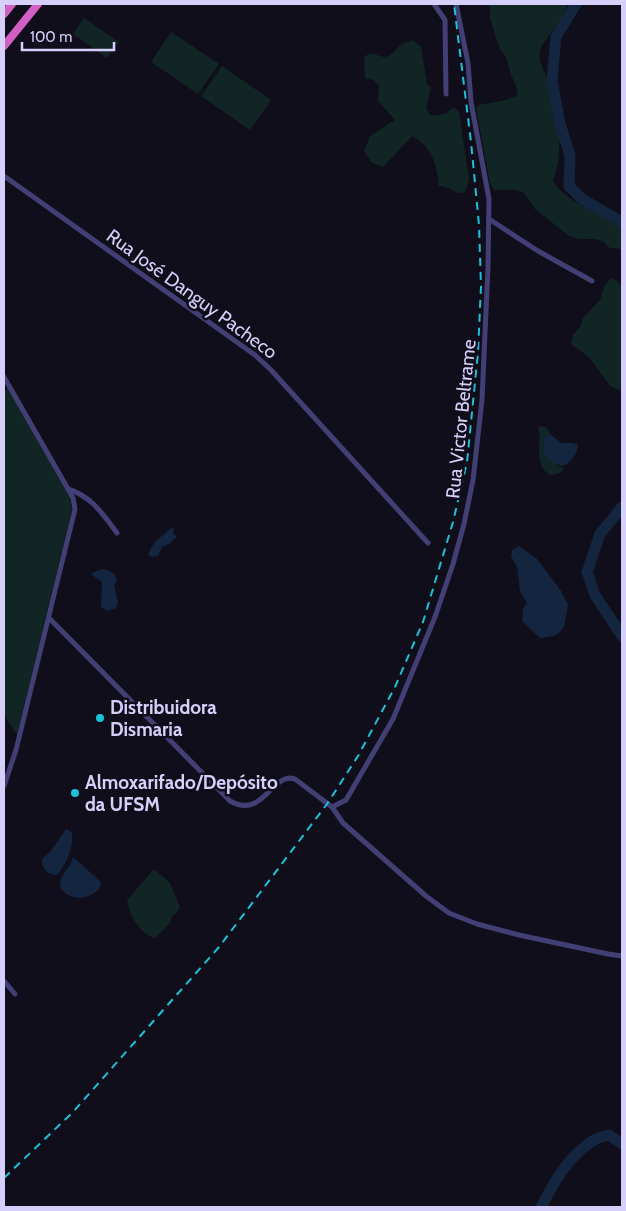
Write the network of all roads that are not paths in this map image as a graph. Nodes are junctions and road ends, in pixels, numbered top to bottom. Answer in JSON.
{"nodes":[{"id":1,"x":12,"y":4,"type":"edge"},
{"id":2,"x":38,"y":4,"type":"edge"},
{"id":3,"x":434,"y":4,"type":"edge"},
{"id":4,"x":456,"y":4,"type":"edge"},
{"id":5,"x":4,"y":14,"type":"edge"},
{"id":6,"x":4,"y":46,"type":"edge"},
{"id":7,"x":446,"y":94,"type":"dead end"},
{"id":8,"x":4,"y":176,"type":"edge"},
{"id":9,"x":489,"y":219,"type":"junction"},
{"id":10,"x":592,"y":281,"type":"dead end"},
{"id":11,"x":4,"y":377,"type":"edge"},
{"id":12,"x":68,"y":489,"type":"junction"},
{"id":13,"x":117,"y":533,"type":"dead end"},
{"id":14,"x":428,"y":543,"type":"dead end"},
{"id":15,"x":49,"y":618,"type":"junction"},
{"id":16,"x":4,"y":786,"type":"edge"},
{"id":17,"x":332,"y":807,"type":"junction"},
{"id":18,"x":622,"y":956,"type":"edge"},
{"id":19,"x":4,"y":981,"type":"edge"},
{"id":20,"x":14,"y":994,"type":"dead end"}],
"edges":[{"from":1,"to":5,"type":"highway"},
{"from":2,"to":6,"type":"highway"},
{"from":3,"to":7,"type":"street"},
{"from":4,"to":9,"type":"street","name":"Rua Victor Beltrame"},
{"from":8,"to":14,"type":"street","name":"Rua José Danguy Pacheco"},
{"from":9,"to":10,"type":"street"},
{"from":9,"to":17,"type":"street","name":"Rua Victor Beltrame"},
{"from":11,"to":12,"type":"street"},
{"from":12,"to":13,"type":"street"},
{"from":12,"to":15,"type":"street"},
{"from":15,"to":16,"type":"street"},
{"from":15,"to":17,"type":"street"},
{"from":17,"to":18,"type":"street"},
{"from":19,"to":20,"type":"street"}]}
